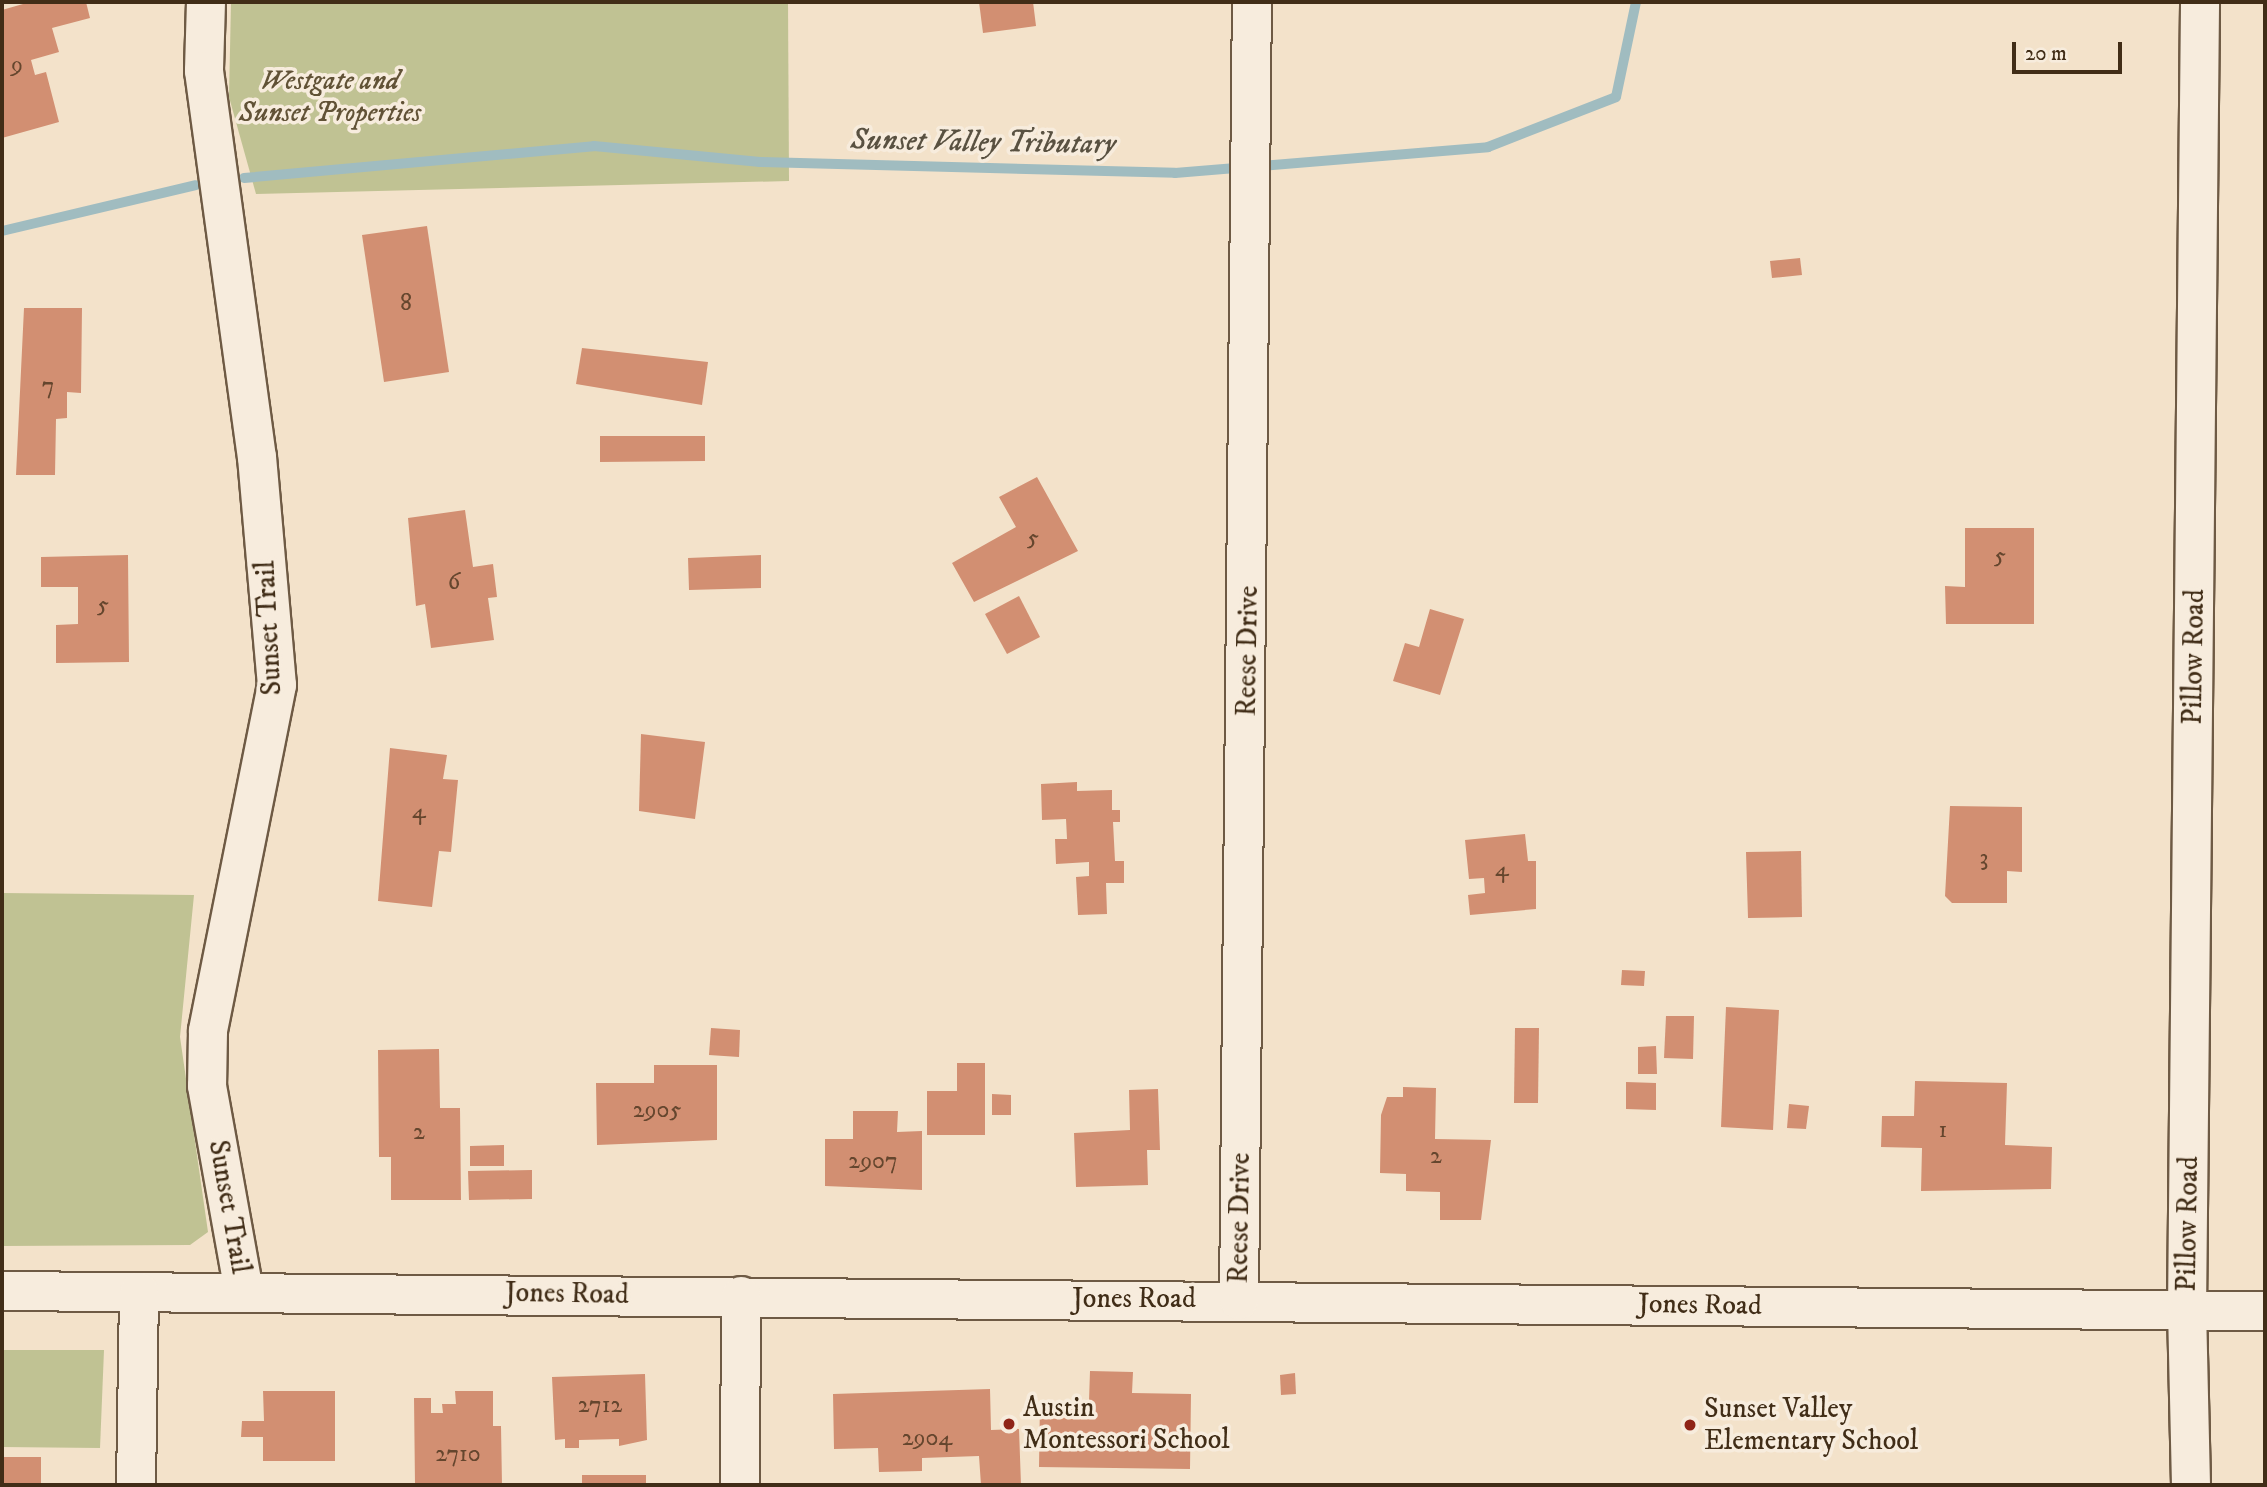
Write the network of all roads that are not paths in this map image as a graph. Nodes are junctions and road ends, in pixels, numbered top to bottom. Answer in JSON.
{"nodes":[{"id":1,"x":206,"y":2,"type":"edge"},
{"id":2,"x":1252,"y":2,"type":"edge"},
{"id":3,"x":2200,"y":2,"type":"edge"},
{"id":4,"x":2,"y":1291,"type":"edge"},
{"id":5,"x":244,"y":1291,"type":"junction"},
{"id":6,"x":139,"y":1292,"type":"junction"},
{"id":7,"x":741,"y":1296,"type":"junction"},
{"id":8,"x":1239,"y":1300,"type":"junction"},
{"id":9,"x":2265,"y":1311,"type":"edge"},
{"id":10,"x":2187,"y":1312,"type":"junction"},
{"id":11,"x":136,"y":1485,"type":"edge"},
{"id":12,"x":740,"y":1485,"type":"edge"},
{"id":13,"x":2191,"y":1485,"type":"edge"}],
"edges":[{"from":1,"to":5,"type":"street","name":"Sunset Trail"},
{"from":2,"to":8,"type":"street","name":"Reese Drive"},
{"from":3,"to":10,"type":"street","name":"Pillow Road"},
{"from":4,"to":6,"type":"street","name":"Jones Road"},
{"from":5,"to":6,"type":"street","name":"Jones Road"},
{"from":5,"to":7,"type":"street","name":"Jones Road"},
{"from":6,"to":11,"type":"street"},
{"from":7,"to":8,"type":"street","name":"Jones Road"},
{"from":7,"to":12,"type":"street"},
{"from":8,"to":10,"type":"street","name":"Jones Road"},
{"from":9,"to":10,"type":"street","name":"Jones Road"},
{"from":10,"to":13,"type":"street","name":"Pillow Road"}]}
